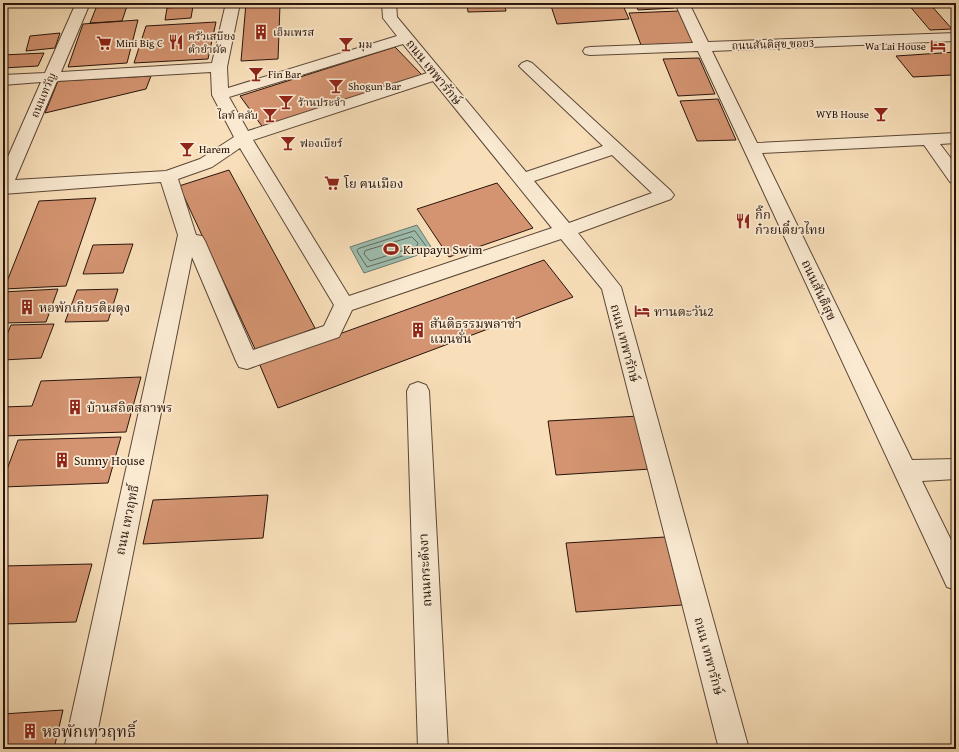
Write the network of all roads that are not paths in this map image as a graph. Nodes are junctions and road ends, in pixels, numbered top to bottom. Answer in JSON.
{"nodes":[{"id":1,"x":83,"y":3,"type":"edge"},
{"id":2,"x":233,"y":3,"type":"edge"},
{"id":3,"x":389,"y":3,"type":"edge"},
{"id":4,"x":682,"y":3,"type":"edge"},
{"id":5,"x":956,"y":37,"type":"edge"},
{"id":6,"x":406,"y":38,"type":"junction"},
{"id":7,"x":703,"y":47,"type":"junction"},
{"id":8,"x":590,"y":50,"type":"dead end"},
{"id":9,"x":527,"y":66,"type":"dead end"},
{"id":10,"x":219,"y":67,"type":"junction"},
{"id":11,"x":436,"y":75,"type":"junction"},
{"id":12,"x":50,"y":77,"type":"junction"},
{"id":13,"x":3,"y":80,"type":"edge"},
{"id":14,"x":220,"y":95,"type":"junction"},
{"id":15,"x":243,"y":138,"type":"junction"},
{"id":16,"x":956,"y":138,"type":"edge"},
{"id":17,"x":929,"y":140,"type":"junction"},
{"id":18,"x":615,"y":148,"type":"junction"},
{"id":19,"x":752,"y":148,"type":"junction"},
{"id":20,"x":168,"y":176,"type":"junction"},
{"id":21,"x":956,"y":178,"type":"edge"},
{"id":22,"x":523,"y":179,"type":"junction"},
{"id":23,"x":3,"y":188,"type":"edge"},
{"id":24,"x":565,"y":231,"type":"junction"},
{"id":25,"x":196,"y":241,"type":"dead end"},
{"id":26,"x":344,"y":305,"type":"junction"},
{"id":27,"x":418,"y":391,"type":"dead end"},
{"id":28,"x":956,"y":469,"type":"edge"},
{"id":29,"x":905,"y":471,"type":"junction"},
{"id":30,"x":956,"y":578,"type":"edge"},
{"id":31,"x":79,"y":749,"type":"edge"},
{"id":32,"x":434,"y":749,"type":"edge"},
{"id":33,"x":734,"y":749,"type":"edge"}],
"edges":[{"from":1,"to":12,"type":"street","name":"ถนนเทวัญ"},
{"from":2,"to":10,"type":"street"},
{"from":3,"to":6,"type":"street","name":"ถนน เทพารักษ์"},
{"from":4,"to":7,"type":"street","name":"ถนนสันติสุข"},
{"from":5,"to":7,"type":"street","name":"ถนนสันติสุข ซอย3"},
{"from":6,"to":11,"type":"street","name":"ถนน เทพารักษ์"},
{"from":6,"to":14,"type":"street"},
{"from":7,"to":8,"type":"street","name":"ถนนสันติสุข ซอย3"},
{"from":7,"to":19,"type":"street","name":"ถนนสันติสุข"},
{"from":9,"to":18,"type":"street"},
{"from":10,"to":12,"type":"street"},
{"from":10,"to":14,"type":"street"},
{"from":11,"to":15,"type":"street"},
{"from":11,"to":22,"type":"street","name":"ถนน เทพารักษ์"},
{"from":12,"to":13,"type":"street"},
{"from":12,"to":23,"type":"street","name":"ถนนเทวัญ"},
{"from":14,"to":15,"type":"street"},
{"from":15,"to":20,"type":"street"},
{"from":15,"to":26,"type":"street"},
{"from":16,"to":17,"type":"street"},
{"from":17,"to":19,"type":"street"},
{"from":17,"to":21,"type":"street"},
{"from":18,"to":22,"type":"street"},
{"from":18,"to":24,"type":"street"},
{"from":19,"to":29,"type":"street","name":"ถนนสันติสุข"},
{"from":20,"to":23,"type":"street"},
{"from":20,"to":31,"type":"street","name":"ถนน เทวฤทธิ์"},
{"from":22,"to":24,"type":"street","name":"ถนน เทพารักษ์"},
{"from":24,"to":26,"type":"street"},
{"from":24,"to":33,"type":"street","name":"ถนน เทพารักษ์"},
{"from":25,"to":26,"type":"street"},
{"from":27,"to":32,"type":"street","name":"ถนนกระดังงา"},
{"from":28,"to":29,"type":"street"},
{"from":29,"to":30,"type":"street","name":"ถนนสันติสุข"}]}
